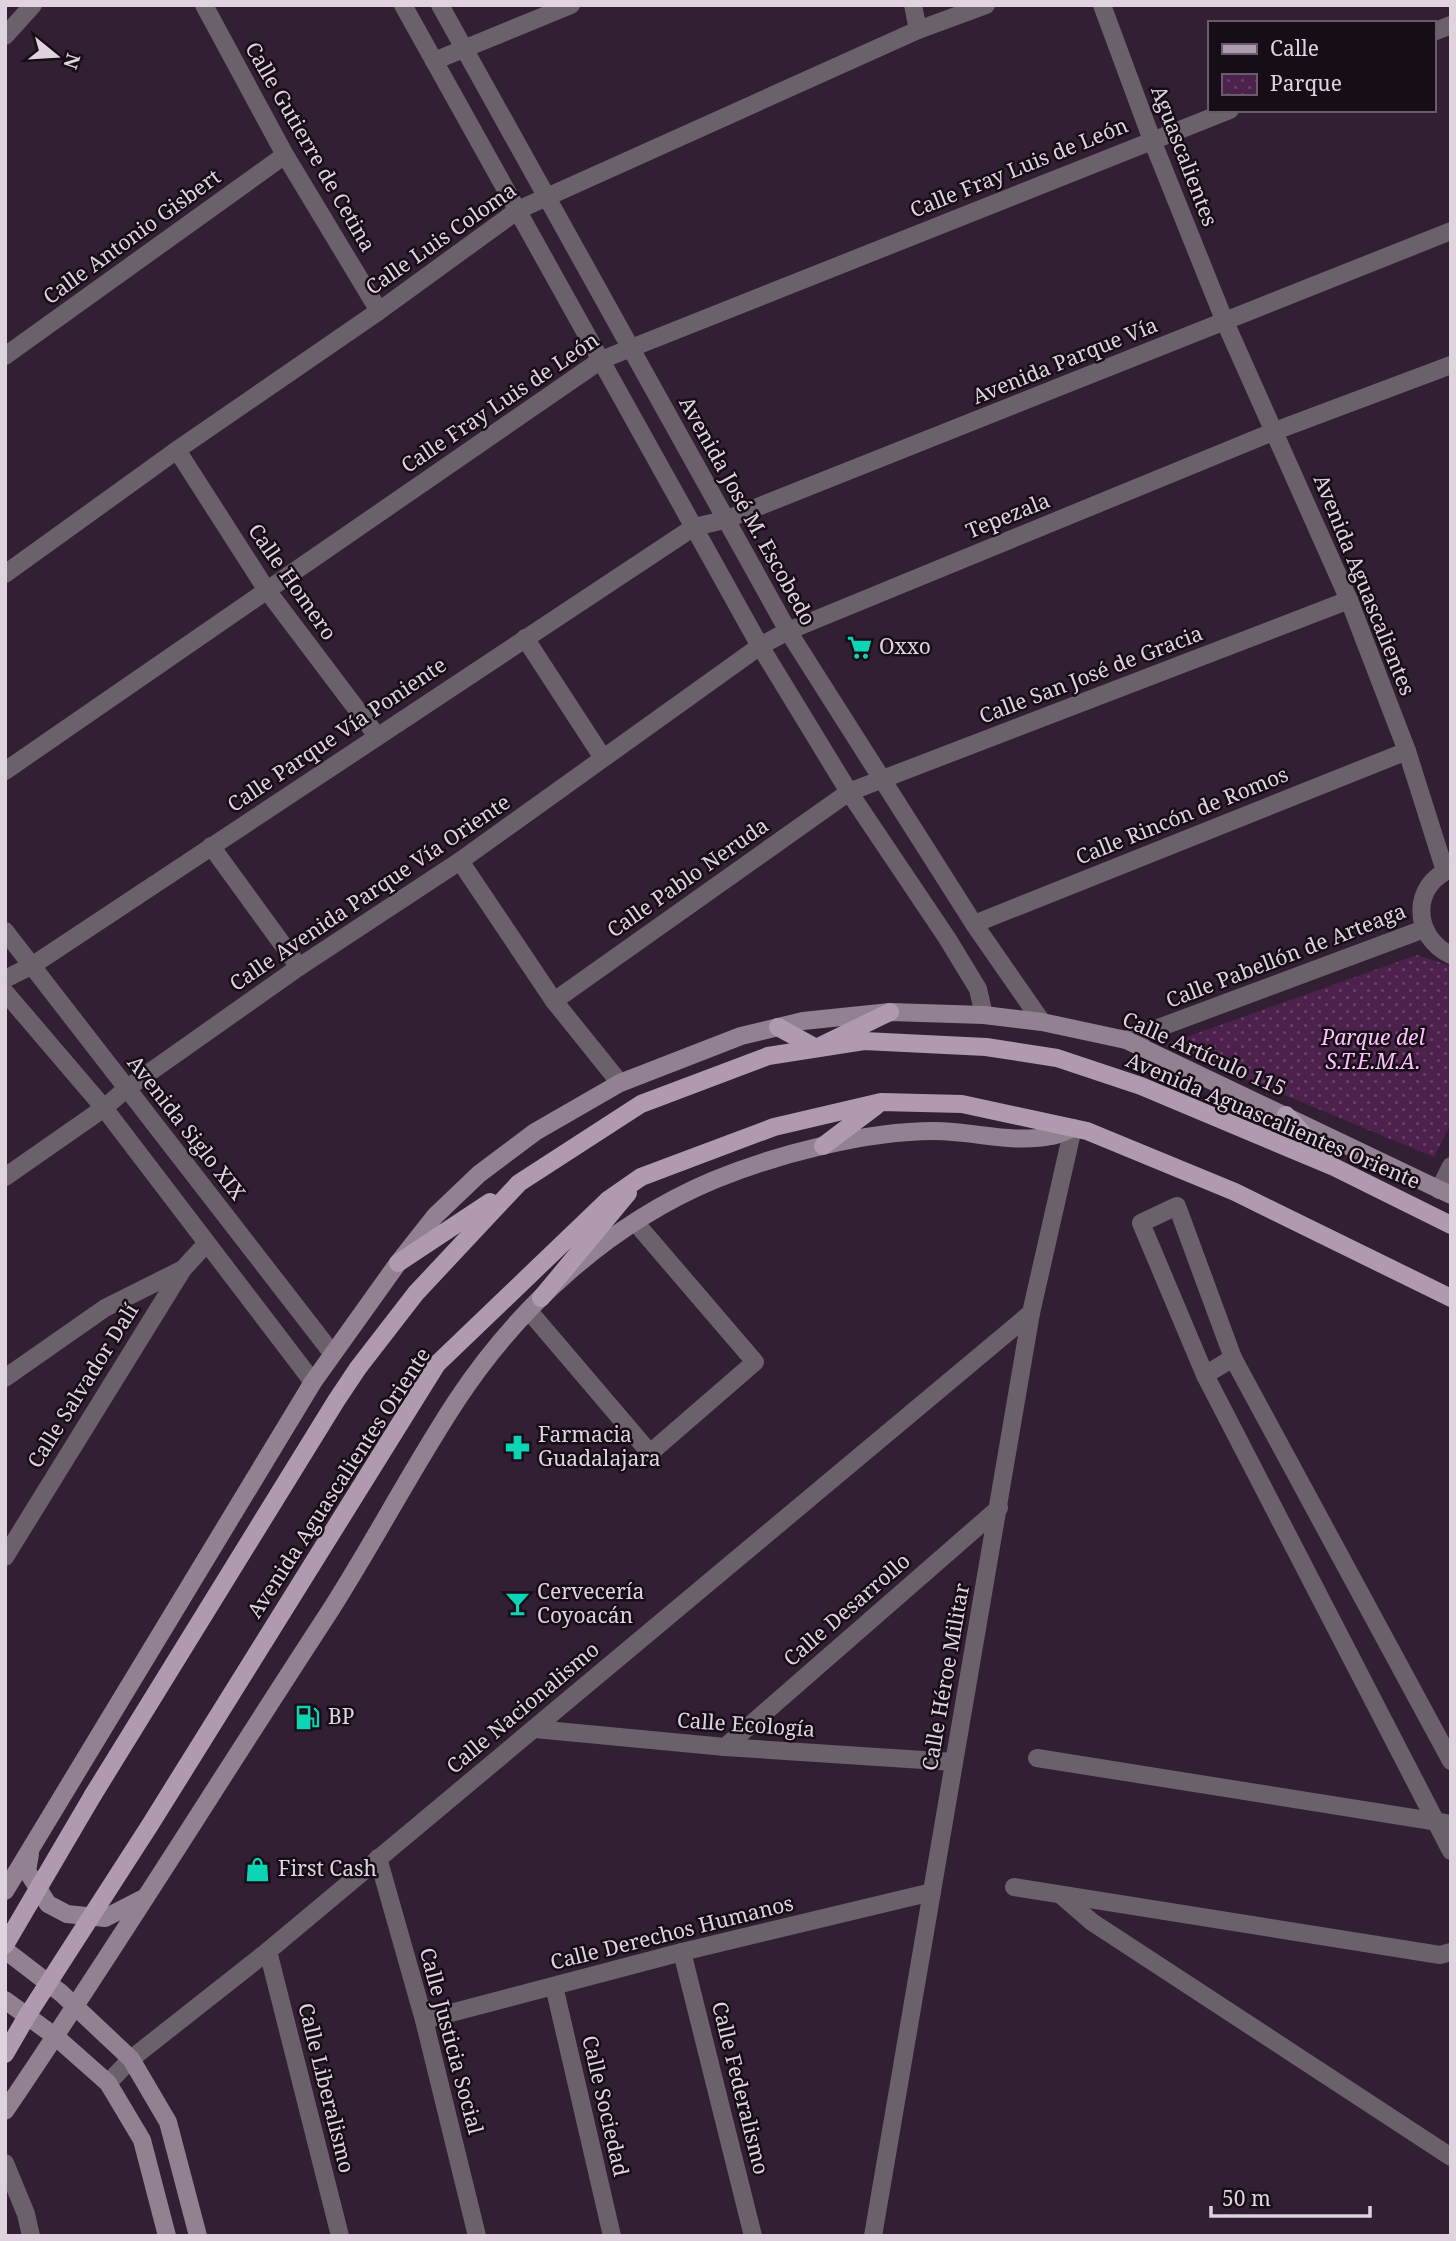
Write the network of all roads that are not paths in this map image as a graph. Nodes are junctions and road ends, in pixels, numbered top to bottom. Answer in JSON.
{"nodes":[{"id":1,"x":33,"y":5,"type":"edge"},
{"id":2,"x":204,"y":5,"type":"edge"},
{"id":3,"x":403,"y":5,"type":"edge"},
{"id":4,"x":440,"y":5,"type":"edge"},
{"id":5,"x":571,"y":5,"type":"edge"},
{"id":6,"x":913,"y":5,"type":"edge"},
{"id":7,"x":986,"y":5,"type":"edge"},
{"id":8,"x":1102,"y":5,"type":"edge"},
{"id":9,"x":918,"y":30,"type":"junction"},
{"id":10,"x":5,"y":36,"type":"edge"},
{"id":11,"x":465,"y":48,"type":"junction"},
{"id":12,"x":434,"y":61,"type":"junction"},
{"id":13,"x":1225,"y":112,"type":"edge"},
{"id":14,"x":1152,"y":140,"type":"junction"},
{"id":15,"x":285,"y":155,"type":"junction"},
{"id":16,"x":545,"y":196,"type":"junction"},
{"id":17,"x":518,"y":210,"type":"junction"},
{"id":18,"x":1451,"y":231,"type":"edge"},
{"id":19,"x":379,"y":311,"type":"junction"},
{"id":20,"x":1226,"y":322,"type":"junction"},
{"id":21,"x":630,"y":347,"type":"junction"},
{"id":22,"x":5,"y":356,"type":"edge"},
{"id":23,"x":601,"y":360,"type":"junction"},
{"id":24,"x":1451,"y":365,"type":"edge"},
{"id":25,"x":1275,"y":431,"type":"junction"},
{"id":26,"x":177,"y":450,"type":"junction"},
{"id":27,"x":724,"y":520,"type":"junction"},
{"id":28,"x":694,"y":527,"type":"junction"},
{"id":29,"x":5,"y":574,"type":"edge"},
{"id":30,"x":265,"y":589,"type":"junction"},
{"id":31,"x":1349,"y":600,"type":"junction"},
{"id":32,"x":788,"y":631,"type":"junction"},
{"id":33,"x":525,"y":638,"type":"junction"},
{"id":34,"x":760,"y":646,"type":"junction"},
{"id":35,"x":377,"y":736,"type":"junction"},
{"id":36,"x":1407,"y":751,"type":"junction"},
{"id":37,"x":603,"y":758,"type":"junction"},
{"id":38,"x":5,"y":771,"type":"edge"},
{"id":39,"x":881,"y":779,"type":"junction"},
{"id":40,"x":849,"y":792,"type":"junction"},
{"id":41,"x":211,"y":846,"type":"junction"},
{"id":42,"x":460,"y":861,"type":"junction"},
{"id":43,"x":1448,"y":870,"type":"edge"},
{"id":44,"x":974,"y":924,"type":"junction"},
{"id":45,"x":1423,"y":929,"type":"junction"},
{"id":46,"x":5,"y":931,"type":"edge"},
{"id":47,"x":1451,"y":955,"type":"edge"},
{"id":48,"x":33,"y":965,"type":"junction"},
{"id":49,"x":299,"y":967,"type":"junction"},
{"id":50,"x":5,"y":979,"type":"edge"},
{"id":51,"x":5,"y":992,"type":"edge"},
{"id":52,"x":554,"y":1001,"type":"junction"},
{"id":53,"x":890,"y":1012,"type":"junction"},
{"id":54,"x":984,"y":1015,"type":"junction"},
{"id":55,"x":1042,"y":1021,"type":"junction"},
{"id":56,"x":778,"y":1027,"type":"junction"},
{"id":57,"x":1126,"y":1040,"type":"junction"},
{"id":58,"x":816,"y":1048,"type":"junction"},
{"id":59,"x":620,"y":1083,"type":"junction"},
{"id":60,"x":126,"y":1088,"type":"junction"},
{"id":61,"x":881,"y":1102,"type":"junction"},
{"id":62,"x":104,"y":1108,"type":"junction"},
{"id":63,"x":1286,"y":1115,"type":"junction"},
{"id":64,"x":1073,"y":1128,"type":"junction"},
{"id":65,"x":823,"y":1146,"type":"junction"},
{"id":66,"x":1334,"y":1167,"type":"junction"},
{"id":67,"x":1451,"y":1167,"type":"edge"},
{"id":68,"x":5,"y":1177,"type":"edge"},
{"id":69,"x":641,"y":1177,"type":"junction"},
{"id":70,"x":519,"y":1183,"type":"junction"},
{"id":71,"x":1445,"y":1192,"type":"edge"},
{"id":72,"x":635,"y":1222,"type":"junction"},
{"id":73,"x":1451,"y":1225,"type":"edge"},
{"id":74,"x":206,"y":1244,"type":"junction"},
{"id":75,"x":398,"y":1263,"type":"junction"},
{"id":76,"x":183,"y":1269,"type":"junction"},
{"id":77,"x":1451,"y":1298,"type":"edge"},
{"id":78,"x":535,"y":1305,"type":"junction"},
{"id":79,"x":1031,"y":1313,"type":"junction"},
{"id":80,"x":332,"y":1353,"type":"junction"},
{"id":81,"x":1233,"y":1357,"type":"junction"},
{"id":82,"x":1205,"y":1375,"type":"junction"},
{"id":83,"x":5,"y":1378,"type":"edge"},
{"id":84,"x":313,"y":1382,"type":"junction"},
{"id":85,"x":999,"y":1508,"type":"junction"},
{"id":86,"x":5,"y":1556,"type":"edge"},
{"id":87,"x":535,"y":1728,"type":"junction"},
{"id":88,"x":725,"y":1747,"type":"junction"},
{"id":89,"x":1037,"y":1758,"type":"dead end"},
{"id":90,"x":1451,"y":1761,"type":"edge"},
{"id":91,"x":954,"y":1762,"type":"junction"},
{"id":92,"x":1443,"y":1823,"type":"edge"},
{"id":93,"x":1451,"y":1850,"type":"edge"},
{"id":94,"x":30,"y":1851,"type":"junction"},
{"id":95,"x":378,"y":1858,"type":"junction"},
{"id":96,"x":1014,"y":1887,"type":"dead end"},
{"id":97,"x":5,"y":1891,"type":"edge"},
{"id":98,"x":932,"y":1892,"type":"junction"},
{"id":99,"x":1062,"y":1896,"type":"junction"},
{"id":100,"x":144,"y":1898,"type":"junction"},
{"id":101,"x":5,"y":1945,"type":"edge"},
{"id":102,"x":5,"y":1950,"type":"edge"},
{"id":103,"x":268,"y":1951,"type":"junction"},
{"id":104,"x":682,"y":1952,"type":"junction"},
{"id":105,"x":1451,"y":1952,"type":"edge"},
{"id":106,"x":554,"y":1986,"type":"junction"},
{"id":107,"x":5,"y":2000,"type":"edge"},
{"id":108,"x":76,"y":2007,"type":"junction"},
{"id":109,"x":424,"y":2020,"type":"junction"},
{"id":110,"x":56,"y":2037,"type":"junction"},
{"id":111,"x":5,"y":2053,"type":"edge"},
{"id":112,"x":131,"y":2059,"type":"junction"},
{"id":113,"x":108,"y":2083,"type":"junction"},
{"id":114,"x":5,"y":2111,"type":"edge"},
{"id":115,"x":1451,"y":2157,"type":"edge"},
{"id":116,"x":5,"y":2163,"type":"edge"},
{"id":117,"x":31,"y":2236,"type":"edge"},
{"id":118,"x":167,"y":2236,"type":"edge"},
{"id":119,"x":198,"y":2236,"type":"edge"},
{"id":120,"x":340,"y":2236,"type":"edge"},
{"id":121,"x":477,"y":2236,"type":"edge"},
{"id":122,"x":612,"y":2236,"type":"edge"},
{"id":123,"x":753,"y":2236,"type":"edge"},
{"id":124,"x":873,"y":2236,"type":"edge"}],
"edges":[{"from":1,"to":10,"type":"street"},
{"from":2,"to":15,"type":"street","name":"Calle Gutierre de Cetina"},
{"from":3,"to":12,"type":"street"},
{"from":4,"to":11,"type":"street","name":"Avenida José M. Escobedo"},
{"from":5,"to":11,"type":"street"},
{"from":6,"to":9,"type":"street"},
{"from":7,"to":9,"type":"street","name":"Calle Luis Coloma"},
{"from":8,"to":14,"type":"street","name":"Aguascalientes"},
{"from":9,"to":16,"type":"street","name":"Calle Luis Coloma"},
{"from":11,"to":12,"type":"street"},
{"from":11,"to":16,"type":"street","name":"Avenida José M. Escobedo"},
{"from":12,"to":17,"type":"street"},
{"from":13,"to":14,"type":"street","name":"Calle Fray Luis de León"},
{"from":14,"to":20,"type":"street","name":"Aguascalientes"},
{"from":14,"to":21,"type":"street","name":"Calle Fray Luis de León"},
{"from":15,"to":19,"type":"street","name":"Calle Gutierre de Cetina"},
{"from":15,"to":22,"type":"street","name":"Calle Antonio Gisbert"},
{"from":16,"to":17,"type":"street","name":"Calle Luis Coloma"},
{"from":16,"to":21,"type":"street","name":"Avenida José M. Escobedo"},
{"from":17,"to":19,"type":"street","name":"Calle Luis Coloma"},
{"from":17,"to":23,"type":"street"},
{"from":18,"to":20,"type":"street","name":"Avenida Parque Vía"},
{"from":19,"to":26,"type":"street","name":"Calle Luis Coloma"},
{"from":20,"to":25,"type":"street","name":"Avenida Aguascalientes"},
{"from":20,"to":27,"type":"street","name":"Avenida Parque Vía"},
{"from":21,"to":23,"type":"street","name":"Calle Fray Luis de León"},
{"from":21,"to":27,"type":"street","name":"Avenida José M. Escobedo"},
{"from":23,"to":28,"type":"street"},
{"from":23,"to":30,"type":"street","name":"Calle Fray Luis de León"},
{"from":24,"to":25,"type":"street"},
{"from":25,"to":31,"type":"street","name":"Avenida Aguascalientes"},
{"from":25,"to":32,"type":"street","name":"Tepezala"},
{"from":26,"to":29,"type":"street","name":"Calle Luis Coloma"},
{"from":26,"to":30,"type":"street","name":"Calle Homero"},
{"from":27,"to":28,"type":"street","name":"Avenida Parque Vía"},
{"from":27,"to":32,"type":"street","name":"Avenida José M. Escobedo"},
{"from":28,"to":33,"type":"street","name":"Calle Parque Vía Poniente"},
{"from":28,"to":34,"type":"street"},
{"from":30,"to":35,"type":"street","name":"Calle Homero"},
{"from":30,"to":38,"type":"street","name":"Calle Fray Luis de León"},
{"from":31,"to":36,"type":"street","name":"Avenida Aguascalientes"},
{"from":31,"to":39,"type":"street","name":"Calle San José de Gracia"},
{"from":32,"to":34,"type":"street","name":"Tepezala"},
{"from":32,"to":39,"type":"street","name":"Avenida José M. Escobedo"},
{"from":33,"to":35,"type":"street","name":"Calle Parque Vía Poniente"},
{"from":33,"to":37,"type":"street"},
{"from":34,"to":37,"type":"street","name":"Calle Avenida Parque Vía Oriente"},
{"from":34,"to":40,"type":"street"},
{"from":35,"to":41,"type":"street","name":"Calle Parque Vía Poniente"},
{"from":36,"to":43,"type":"street","name":"Avenida Aguascalientes"},
{"from":36,"to":44,"type":"street","name":"Calle Rincón de Romos"},
{"from":37,"to":42,"type":"street","name":"Calle Avenida Parque Vía Oriente"},
{"from":39,"to":40,"type":"street","name":"Calle San José de Gracia"},
{"from":39,"to":44,"type":"street","name":"Avenida José M. Escobedo"},
{"from":40,"to":52,"type":"street","name":"Calle Pablo Neruda"},
{"from":40,"to":54,"type":"street"},
{"from":41,"to":48,"type":"street","name":"Calle Parque Vía Poniente"},
{"from":41,"to":49,"type":"street"},
{"from":42,"to":49,"type":"street","name":"Calle Avenida Parque Vía Oriente"},
{"from":42,"to":52,"type":"street"},
{"from":43,"to":45,"type":"street"},
{"from":44,"to":55,"type":"street","name":"Avenida José M. Escobedo"},
{"from":45,"to":47,"type":"street"},
{"from":45,"to":57,"type":"street","name":"Calle Pabellón de Arteaga"},
{"from":46,"to":48,"type":"street","name":"Avenida Siglo XIX"},
{"from":48,"to":50,"type":"street","name":"Calle Parque Vía Poniente"},
{"from":48,"to":60,"type":"street","name":"Avenida Siglo XIX"},
{"from":49,"to":60,"type":"street","name":"Calle Avenida Parque Vía Oriente"},
{"from":51,"to":62,"type":"street"},
{"from":52,"to":59,"type":"street"},
{"from":53,"to":54,"type":"street","name":"Calle Artículo 115"},
{"from":53,"to":56,"type":"street","name":"Calle Artículo 115"},
{"from":53,"to":58,"type":"main road"},
{"from":54,"to":55,"type":"street","name":"Calle Artículo 115"},
{"from":55,"to":57,"type":"street","name":"Calle Artículo 115"},
{"from":56,"to":58,"type":"main road"},
{"from":56,"to":59,"type":"street","name":"Calle Artículo 115"},
{"from":57,"to":63,"type":"street","name":"Calle Artículo 115"},
{"from":58,"to":66,"type":"main road","name":"Avenida Aguascalientes Oriente"},
{"from":58,"to":70,"type":"main road","name":"Avenida Aguascalientes Oriente"},
{"from":59,"to":75,"type":"street","name":"Calle Artículo 115"},
{"from":60,"to":62,"type":"street","name":"Calle Avenida Parque Vía Oriente"},
{"from":60,"to":80,"type":"street","name":"Avenida Siglo XIX"},
{"from":61,"to":64,"type":"main road","name":"Avenida Aguascalientes Oriente"},
{"from":61,"to":65,"type":"main road"},
{"from":61,"to":69,"type":"main road","name":"Avenida Aguascalientes Oriente"},
{"from":62,"to":68,"type":"street","name":"Calle Avenida Parque Vía Oriente"},
{"from":62,"to":74,"type":"street"},
{"from":63,"to":66,"type":"main road"},
{"from":63,"to":71,"type":"street","name":"Calle Artículo 115"},
{"from":64,"to":65,"type":"street"},
{"from":64,"to":77,"type":"main road","name":"Avenida Aguascalientes Oriente"},
{"from":64,"to":79,"type":"street","name":"Calle Héroe Militar"},
{"from":65,"to":72,"type":"street"},
{"from":66,"to":73,"type":"main road","name":"Avenida Aguascalientes Oriente"},
{"from":67,"to":71,"type":"street"},
{"from":69,"to":78,"type":"main road"},
{"from":69,"to":111,"type":"main road","name":"Avenida Aguascalientes Oriente","bridge":true},
{"from":70,"to":75,"type":"main road"},
{"from":70,"to":101,"type":"main road","name":"Avenida Aguascalientes Oriente","bridge":true},
{"from":72,"to":78,"type":"street"},
{"from":72,"to":78,"type":"street"},
{"from":74,"to":76,"type":"street","name":"Calle Salvador Dalí"},
{"from":74,"to":84,"type":"street"},
{"from":75,"to":80,"type":"street","name":"Calle Artículo 115"},
{"from":76,"to":83,"type":"street"},
{"from":76,"to":86,"type":"street","name":"Calle Salvador Dalí"},
{"from":78,"to":100,"type":"street"},
{"from":79,"to":85,"type":"street","name":"Calle Héroe Militar"},
{"from":79,"to":87,"type":"street","name":"Calle Nacionalismo"},
{"from":80,"to":84,"type":"street"},
{"from":81,"to":82,"type":"street"},
{"from":81,"to":82,"type":"street"},
{"from":81,"to":90,"type":"street"},
{"from":82,"to":92,"type":"street"},
{"from":84,"to":94,"type":"street"},
{"from":85,"to":88,"type":"street","name":"Calle Desarrollo"},
{"from":85,"to":91,"type":"street","name":"Calle Héroe Militar"},
{"from":87,"to":88,"type":"street","name":"Calle Ecología"},
{"from":87,"to":95,"type":"street","name":"Calle Nacionalismo"},
{"from":88,"to":91,"type":"street","name":"Calle Ecología"},
{"from":89,"to":92,"type":"street"},
{"from":91,"to":98,"type":"street","name":"Calle Héroe Militar"},
{"from":92,"to":93,"type":"street"},
{"from":94,"to":97,"type":"street"},
{"from":94,"to":100,"type":"street"},
{"from":95,"to":103,"type":"street","name":"Calle Nacionalismo"},
{"from":95,"to":109,"type":"street","name":"Calle Justicia Social"},
{"from":96,"to":99,"type":"street"},
{"from":98,"to":104,"type":"street","name":"Calle Derechos Humanos"},
{"from":98,"to":124,"type":"street","name":"Calle Héroe Militar"},
{"from":99,"to":105,"type":"street"},
{"from":99,"to":115,"type":"street"},
{"from":100,"to":108,"type":"street"},
{"from":102,"to":108,"type":"street"},
{"from":103,"to":112,"type":"street","name":"Calle Nacionalismo"},
{"from":103,"to":120,"type":"street","name":"Calle Liberalismo"},
{"from":104,"to":106,"type":"street","name":"Calle Derechos Humanos"},
{"from":104,"to":123,"type":"street","name":"Calle Federalismo"},
{"from":106,"to":109,"type":"street","name":"Calle Derechos Humanos"},
{"from":106,"to":122,"type":"street","name":"Calle Sociedad"},
{"from":107,"to":110,"type":"street"},
{"from":108,"to":110,"type":"street"},
{"from":108,"to":112,"type":"street"},
{"from":109,"to":121,"type":"street","name":"Calle Justicia Social"},
{"from":110,"to":113,"type":"street"},
{"from":110,"to":114,"type":"street"},
{"from":112,"to":113,"type":"street","name":"Calle Nacionalismo"},
{"from":112,"to":119,"type":"street"},
{"from":113,"to":118,"type":"street"},
{"from":116,"to":117,"type":"street"}]}
